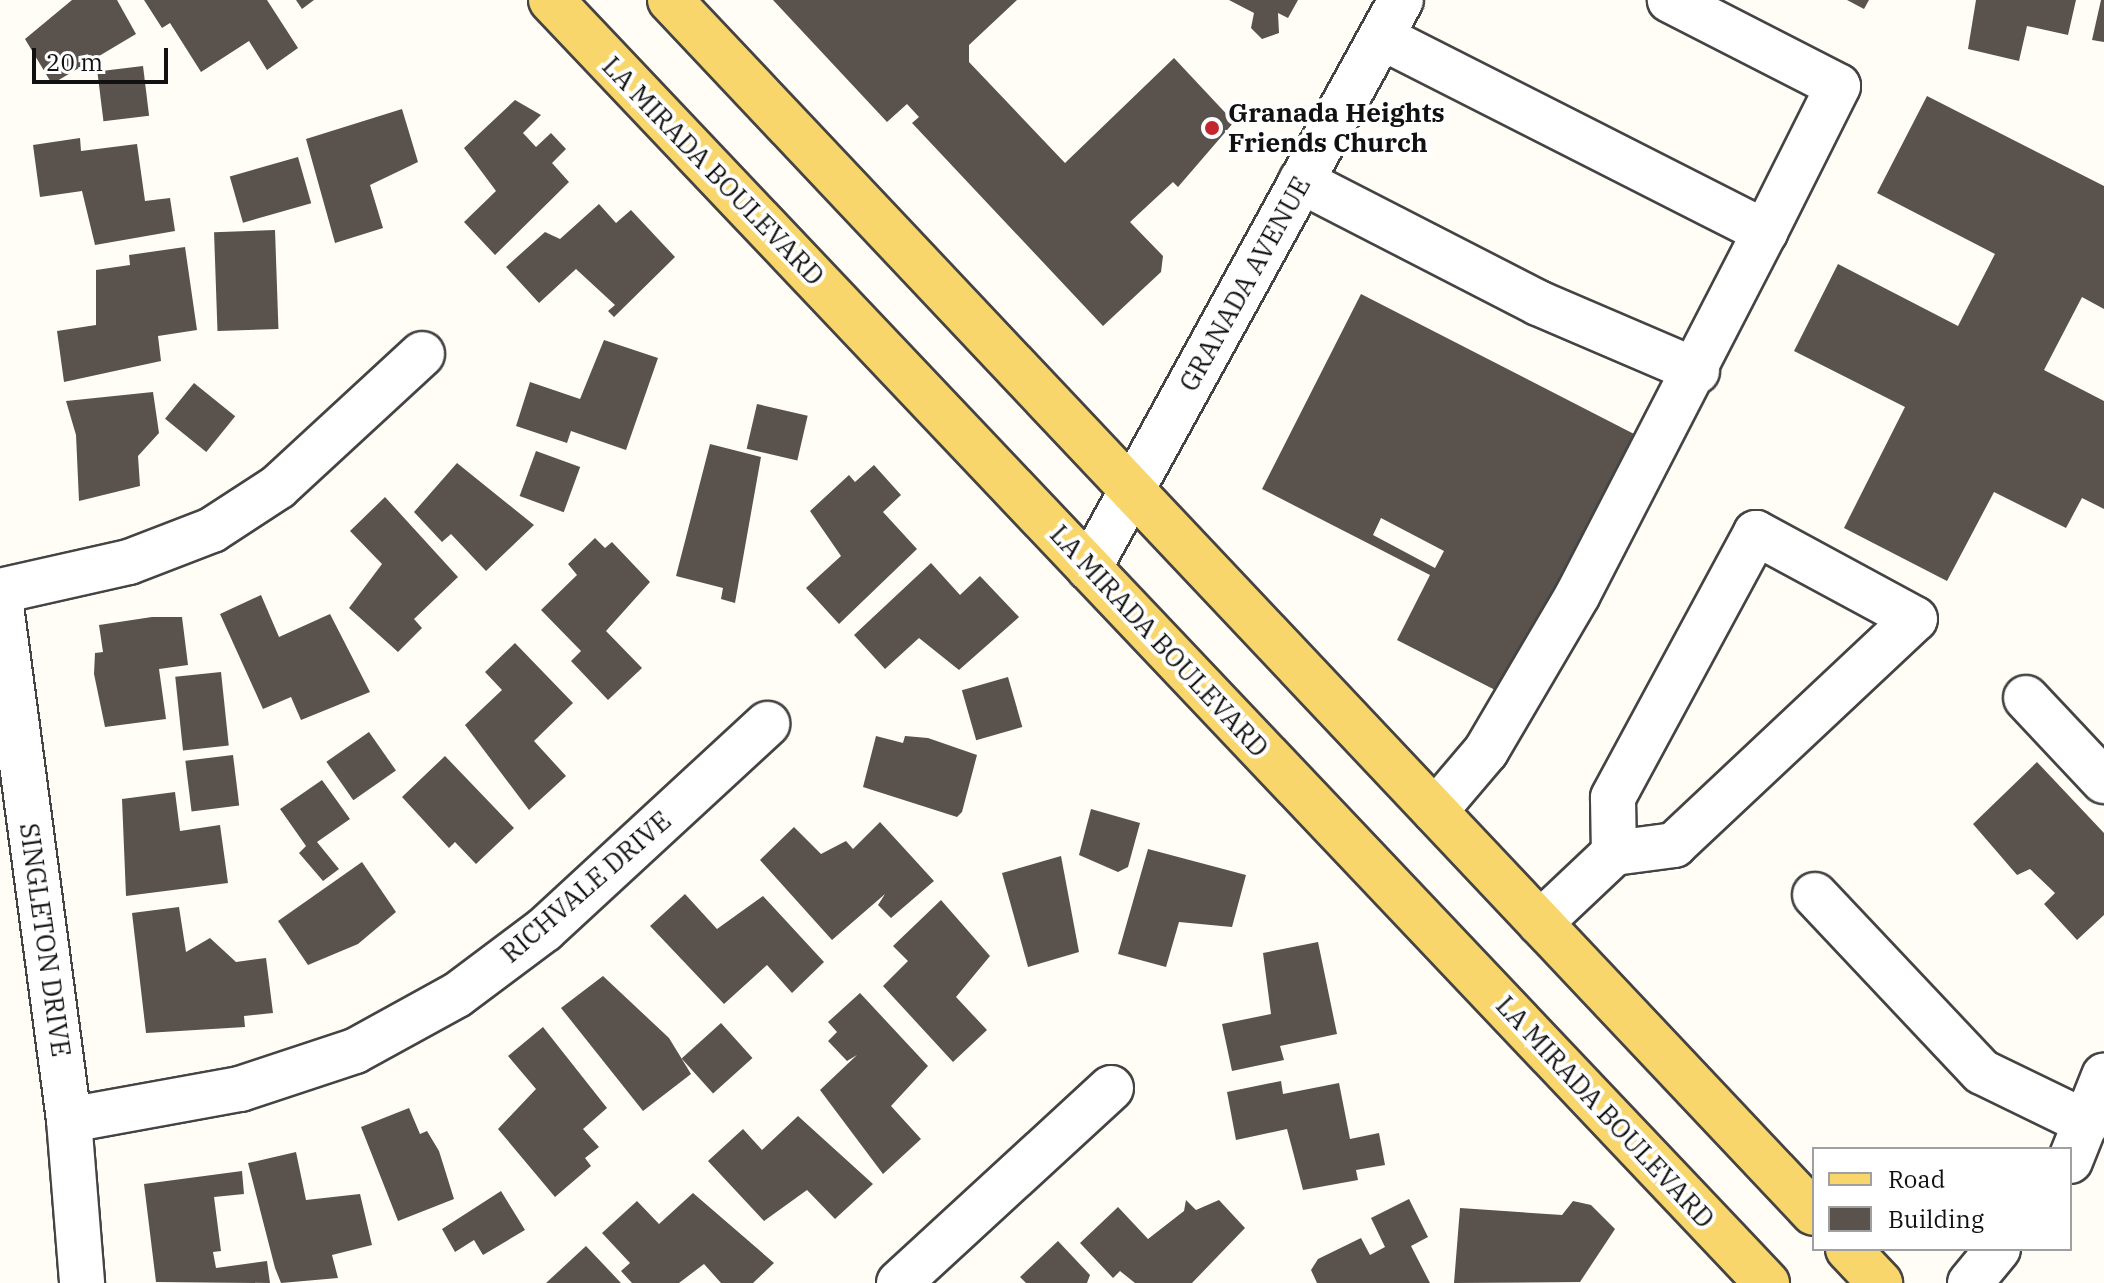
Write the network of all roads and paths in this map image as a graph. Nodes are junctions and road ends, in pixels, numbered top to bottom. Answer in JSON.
{"nodes":[{"id":1,"x":551,"y":0,"type":"edge"},
{"id":2,"x":670,"y":0,"type":"edge"},
{"id":3,"x":1401,"y":0,"type":"edge"},
{"id":4,"x":1670,"y":0,"type":"edge"},
{"id":5,"x":1381,"y":37,"type":"junction"},
{"id":6,"x":1301,"y":181,"type":"junction"},
{"id":7,"x":1765,"y":232,"type":"junction"},
{"id":8,"x":422,"y":354,"type":"dead end"},
{"id":9,"x":1697,"y":371,"type":"junction"},
{"id":10,"x":1132,"y":490,"type":"junction"},
{"id":11,"x":1089,"y":568,"type":"junction"},
{"id":12,"x":0,"y":591,"type":"edge"},
{"id":13,"x":0,"y":598,"type":"edge"},
{"id":14,"x":2026,"y":698,"type":"dead end"},
{"id":15,"x":767,"y":724,"type":"dead end"},
{"id":16,"x":2104,"y":781,"type":"edge"},
{"id":17,"x":1435,"y":811,"type":"junction"},
{"id":18,"x":1614,"y":853,"type":"junction"},
{"id":19,"x":1815,"y":895,"type":"dead end"},
{"id":20,"x":1540,"y":923,"type":"junction"},
{"id":21,"x":2104,"y":1076,"type":"edge"},
{"id":22,"x":1111,"y":1088,"type":"dead end"},
{"id":23,"x":69,"y":1120,"type":"junction"},
{"id":24,"x":2078,"y":1142,"type":"edge"},
{"id":25,"x":1812,"y":1211,"type":"edge"},
{"id":26,"x":1850,"y":1251,"type":"edge"},
{"id":27,"x":1996,"y":1251,"type":"edge"},
{"id":28,"x":82,"y":1283,"type":"edge"},
{"id":29,"x":899,"y":1283,"type":"edge"},
{"id":30,"x":1767,"y":1283,"type":"edge"},
{"id":31,"x":1880,"y":1283,"type":"edge"},
{"id":32,"x":1970,"y":1283,"type":"edge"}],
"edges":[{"from":1,"to":11,"type":"main road","name":"LA MIRADA BOULEVARD"},
{"from":2,"to":10,"type":"main road"},
{"from":3,"to":5,"type":"street","name":"GRANADA AVENUE"},
{"from":4,"to":7,"type":"street"},
{"from":5,"to":6,"type":"street","name":"GRANADA AVENUE"},
{"from":5,"to":7,"type":"street"},
{"from":6,"to":9,"type":"street"},
{"from":6,"to":10,"type":"street","name":"GRANADA AVENUE"},
{"from":7,"to":9,"type":"street"},
{"from":8,"to":12,"type":"street"},
{"from":9,"to":17,"type":"street"},
{"from":10,"to":11,"type":"street","name":"GRANADA AVENUE"},
{"from":10,"to":17,"type":"main road"},
{"from":11,"to":30,"type":"main road","name":"LA MIRADA BOULEVARD"},
{"from":13,"to":23,"type":"street","name":"SINGLETON DRIVE"},
{"from":14,"to":16,"type":"street"},
{"from":15,"to":23,"type":"street","name":"RICHVALE DRIVE"},
{"from":17,"to":20,"type":"main road"},
{"from":18,"to":18,"type":"street"},
{"from":18,"to":20,"type":"street"},
{"from":19,"to":24,"type":"street"},
{"from":20,"to":25,"type":"main road"},
{"from":21,"to":24,"type":"street"},
{"from":22,"to":29,"type":"street"},
{"from":23,"to":28,"type":"street","name":"SINGLETON DRIVE"},
{"from":26,"to":31,"type":"main road"},
{"from":27,"to":32,"type":"street"}]}
